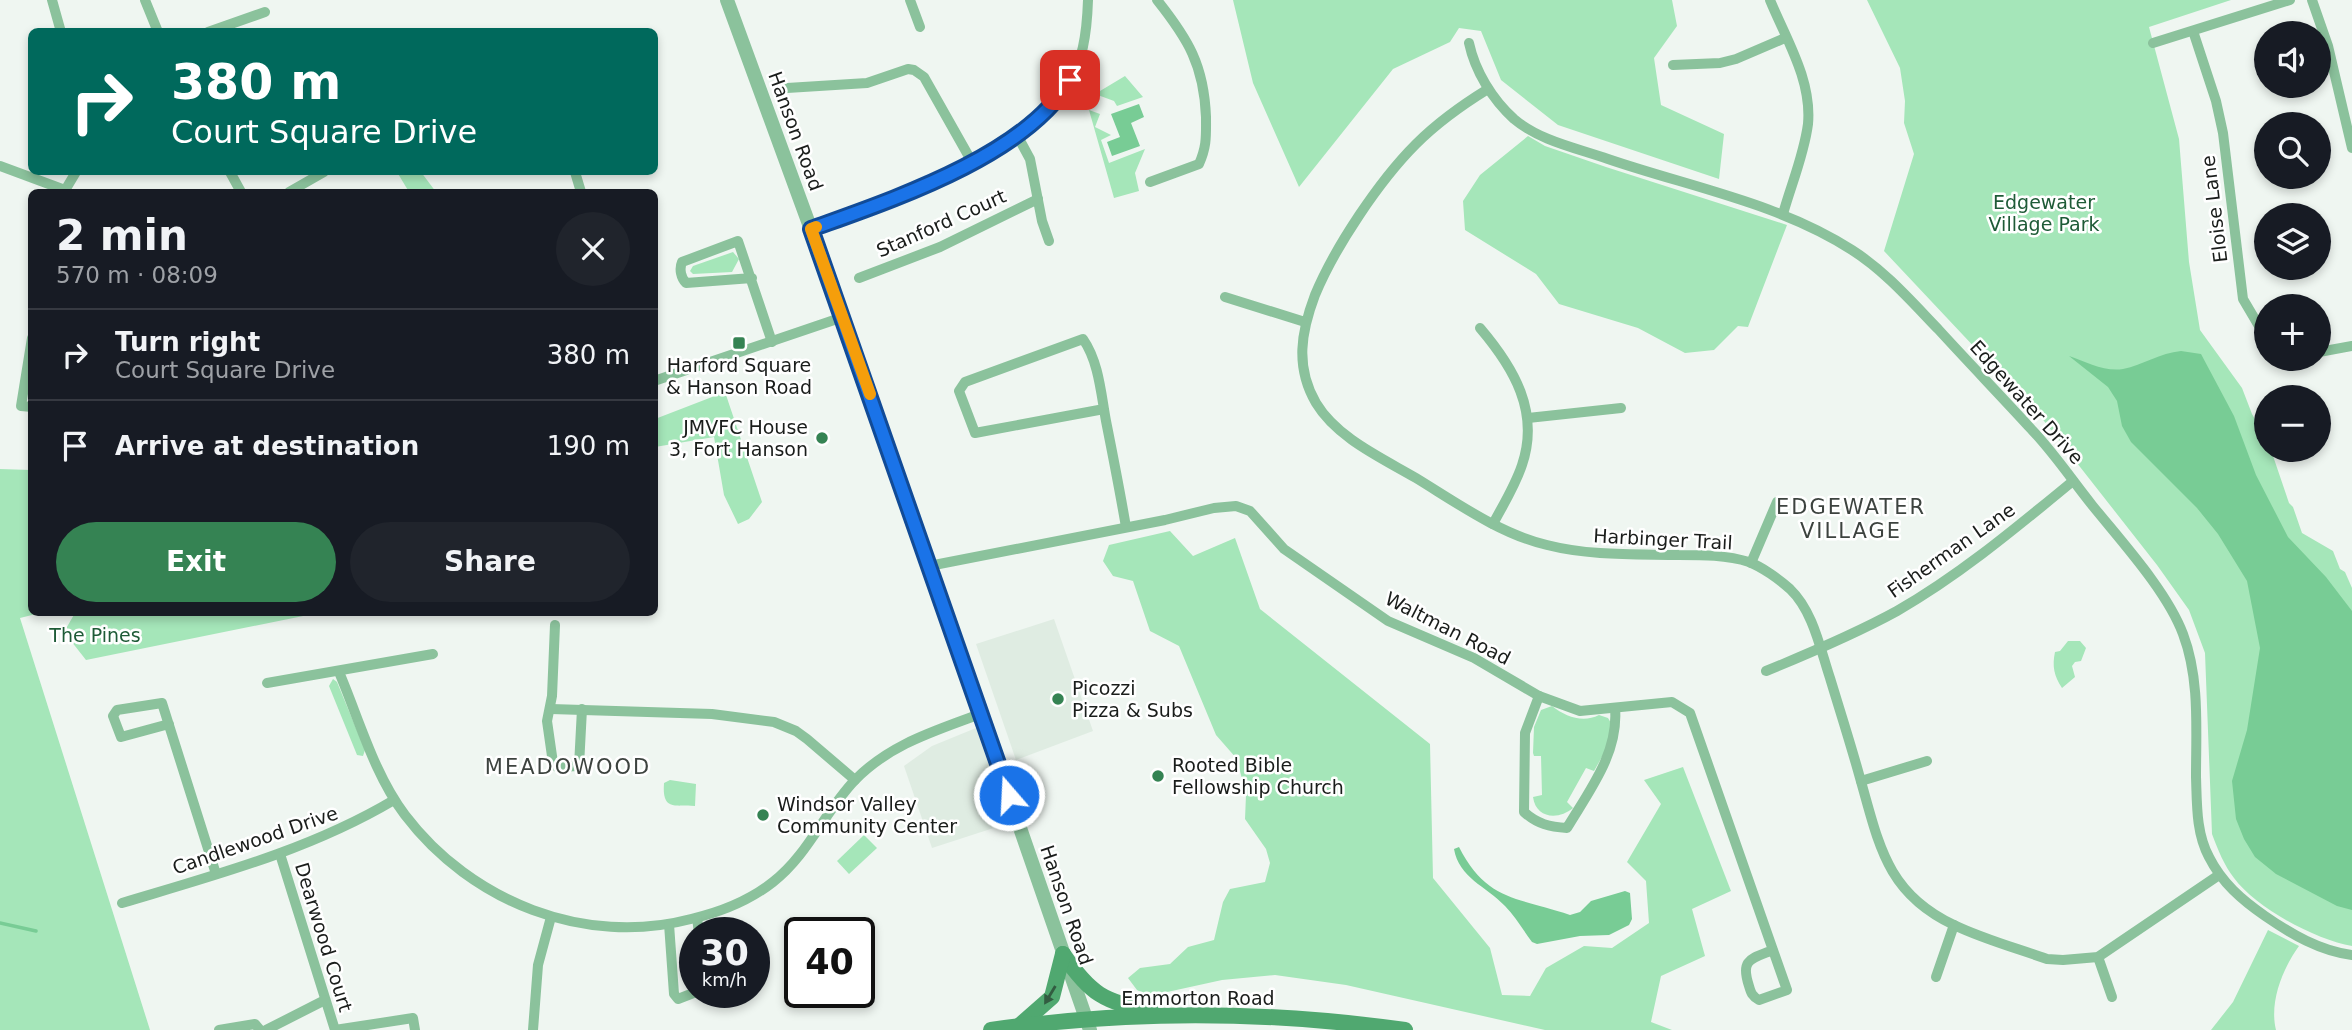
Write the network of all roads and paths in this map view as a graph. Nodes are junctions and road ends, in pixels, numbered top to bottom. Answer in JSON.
{"nodes":[{"id":1,"x":52,"y":0,"type":"edge"},
{"id":2,"x":145,"y":0,"type":"edge"},
{"id":3,"x":727,"y":0,"type":"edge"},
{"id":4,"x":911,"y":0,"type":"edge"},
{"id":5,"x":1088,"y":0,"type":"edge"},
{"id":6,"x":1157,"y":0,"type":"edge"},
{"id":7,"x":1770,"y":0,"type":"edge"},
{"id":8,"x":2290,"y":0,"type":"edge"},
{"id":9,"x":2312,"y":0,"type":"edge"},
{"id":10,"x":265,"y":12,"type":"dead end"},
{"id":11,"x":920,"y":27,"type":"dead end"},
{"id":12,"x":60,"y":28,"type":"edge"},
{"id":13,"x":156,"y":28,"type":"edge"},
{"id":14,"x":219,"y":28,"type":"edge"},
{"id":15,"x":2193,"y":31,"type":"junction"},
{"id":16,"x":1786,"y":38,"type":"junction"},
{"id":17,"x":1469,"y":43,"type":"dead end"},
{"id":18,"x":2153,"y":44,"type":"dead end"},
{"id":19,"x":1672,"y":65,"type":"dead end"},
{"id":20,"x":787,"y":88,"type":"dead end"},
{"id":21,"x":1488,"y":89,"type":"junction"},
{"id":22,"x":1017,"y":135,"type":"junction"},
{"id":23,"x":2352,"y":148,"type":"edge"},
{"id":24,"x":972,"y":162,"type":"junction"},
{"id":25,"x":0,"y":166,"type":"edge"},
{"id":26,"x":310,"y":175,"type":"edge"},
{"id":27,"x":1150,"y":182,"type":"dead end"},
{"id":28,"x":59,"y":189,"type":"edge"},
{"id":29,"x":293,"y":189,"type":"edge"},
{"id":30,"x":1038,"y":199,"type":"junction"},
{"id":31,"x":1783,"y":214,"type":"junction"},
{"id":32,"x":811,"y":229,"type":"junction"},
{"id":33,"x":1049,"y":241,"type":"dead end"},
{"id":34,"x":752,"y":278,"type":"junction"},
{"id":35,"x":859,"y":278,"type":"dead end"},
{"id":36,"x":1225,"y":297,"type":"dead end"},
{"id":37,"x":843,"y":317,"type":"junction"},
{"id":38,"x":2254,"y":318,"type":"edge"},
{"id":39,"x":1305,"y":322,"type":"junction"},
{"id":40,"x":1480,"y":328,"type":"dead end"},
{"id":41,"x":772,"y":341,"type":"junction"},
{"id":42,"x":2352,"y":346,"type":"edge"},
{"id":43,"x":2331,"y":350,"type":"edge"},
{"id":44,"x":28,"y":362,"type":"edge"},
{"id":45,"x":658,"y":380,"type":"edge"},
{"id":46,"x":28,"y":407,"type":"edge"},
{"id":47,"x":1621,"y":408,"type":"dead end"},
{"id":48,"x":1104,"y":409,"type":"junction"},
{"id":49,"x":1528,"y":418,"type":"junction"},
{"id":50,"x":2073,"y":481,"type":"junction"},
{"id":51,"x":1777,"y":502,"type":"dead end"},
{"id":52,"x":1493,"y":524,"type":"junction"},
{"id":53,"x":1126,"y":527,"type":"junction"},
{"id":54,"x":1751,"y":563,"type":"junction"},
{"id":55,"x":929,"y":566,"type":"junction"},
{"id":56,"x":555,"y":625,"type":"dead end"},
{"id":57,"x":1821,"y":648,"type":"junction"},
{"id":58,"x":433,"y":654,"type":"dead end"},
{"id":59,"x":339,"y":671,"type":"junction"},
{"id":60,"x":1766,"y":671,"type":"dead end"},
{"id":61,"x":267,"y":683,"type":"dead end"},
{"id":62,"x":1539,"y":695,"type":"junction"},
{"id":63,"x":551,"y":709,"type":"junction"},
{"id":64,"x":582,"y":709,"type":"junction"},
{"id":65,"x":1615,"y":709,"type":"junction"},
{"id":66,"x":981,"y":714,"type":"junction"},
{"id":67,"x":169,"y":724,"type":"junction"},
{"id":68,"x":1927,"y":761,"type":"dead end"},
{"id":69,"x":855,"y":780,"type":"junction"},
{"id":70,"x":1861,"y":781,"type":"junction"},
{"id":71,"x":394,"y":800,"type":"junction"},
{"id":72,"x":280,"y":854,"type":"junction"},
{"id":73,"x":216,"y":874,"type":"junction"},
{"id":74,"x":2219,"y":875,"type":"junction"},
{"id":75,"x":122,"y":903,"type":"dead end"},
{"id":76,"x":551,"y":917,"type":"junction"},
{"id":77,"x":700,"y":917,"type":"edge"},
{"id":78,"x":679,"y":922,"type":"edge"},
{"id":79,"x":669,"y":924,"type":"junction"},
{"id":80,"x":1954,"y":925,"type":"junction"},
{"id":81,"x":1773,"y":950,"type":"junction"},
{"id":82,"x":1063,"y":954,"type":"junction"},
{"id":83,"x":2352,"y":955,"type":"edge"},
{"id":84,"x":2098,"y":957,"type":"junction"},
{"id":85,"x":1936,"y":977,"type":"dead end"},
{"id":86,"x":2112,"y":997,"type":"dead end"},
{"id":87,"x":679,"y":999,"type":"edge"},
{"id":88,"x":325,"y":1000,"type":"junction"},
{"id":89,"x":1169,"y":1017,"type":"junction"},
{"id":90,"x":1088,"y":1025,"type":"edge"},
{"id":91,"x":1019,"y":1026,"type":"junction"},
{"id":92,"x":1044,"y":1027,"type":"edge"},
{"id":93,"x":219,"y":1030,"type":"edge"},
{"id":94,"x":260,"y":1030,"type":"edge"},
{"id":95,"x":266,"y":1030,"type":"edge"},
{"id":96,"x":335,"y":1030,"type":"edge"},
{"id":97,"x":415,"y":1030,"type":"edge"},
{"id":98,"x":533,"y":1030,"type":"edge"},
{"id":99,"x":991,"y":1030,"type":"edge"},
{"id":100,"x":1138,"y":1030,"type":"edge"},
{"id":101,"x":1405,"y":1030,"type":"edge"}],
"edges":[{"from":1,"to":12,"type":"street"},
{"from":2,"to":13,"type":"street"},
{"from":3,"to":32,"type":"street","name":"Hanson Road"},
{"from":4,"to":11,"type":"street"},
{"from":5,"to":22,"type":"street"},
{"from":6,"to":27,"type":"street"},
{"from":7,"to":16,"type":"street"},
{"from":8,"to":15,"type":"street"},
{"from":9,"to":23,"type":"street"},
{"from":10,"to":14,"type":"street"},
{"from":15,"to":18,"type":"street"},
{"from":15,"to":38,"type":"street","name":"Eloise Lane"},
{"from":16,"to":19,"type":"street"},
{"from":16,"to":31,"type":"street"},
{"from":17,"to":21,"type":"street","name":"Edgewater Drive"},
{"from":20,"to":24,"type":"street"},
{"from":21,"to":31,"type":"street","name":"Edgewater Drive"},
{"from":21,"to":39,"type":"street","name":"Harbinger Trail"},
{"from":22,"to":24,"type":"street"},
{"from":22,"to":30,"type":"street"},
{"from":24,"to":32,"type":"street"},
{"from":25,"to":28,"type":"street"},
{"from":26,"to":29,"type":"street"},
{"from":30,"to":33,"type":"street"},
{"from":30,"to":35,"type":"street","name":"Stanford Court"},
{"from":31,"to":50,"type":"street","name":"Edgewater Drive"},
{"from":32,"to":37,"type":"street","name":"Hanson Road"},
{"from":34,"to":34,"type":"street"},
{"from":34,"to":41,"type":"street"},
{"from":36,"to":39,"type":"street"},
{"from":37,"to":41,"type":"street"},
{"from":37,"to":55,"type":"street","name":"Hanson Road"},
{"from":39,"to":52,"type":"street","name":"Harbinger Trail"},
{"from":40,"to":49,"type":"street"},
{"from":41,"to":45,"type":"street"},
{"from":42,"to":43,"type":"street"},
{"from":44,"to":46,"type":"street"},
{"from":47,"to":49,"type":"street"},
{"from":48,"to":48,"type":"street"},
{"from":48,"to":53,"type":"street"},
{"from":49,"to":52,"type":"street"},
{"from":50,"to":57,"type":"street","name":"Fisherman Lane"},
{"from":50,"to":74,"type":"street","name":"Edgewater Drive"},
{"from":51,"to":54,"type":"street"},
{"from":52,"to":54,"type":"street","name":"Harbinger Trail"},
{"from":53,"to":55,"type":"street","name":"Waltman Road"},
{"from":53,"to":62,"type":"street","name":"Waltman Road"},
{"from":54,"to":57,"type":"street","name":"Harbinger Trail"},
{"from":55,"to":66,"type":"street","name":"Hanson Road"},
{"from":56,"to":63,"type":"street"},
{"from":57,"to":60,"type":"street","name":"Fisherman Lane"},
{"from":57,"to":70,"type":"street","name":"Harbinger Trail"},
{"from":58,"to":59,"type":"street"},
{"from":59,"to":61,"type":"street"},
{"from":59,"to":71,"type":"street"},
{"from":62,"to":65,"type":"street","name":"Waltman Road"},
{"from":62,"to":65,"type":"street"},
{"from":63,"to":64,"type":"street"},
{"from":63,"to":64,"type":"street"},
{"from":64,"to":69,"type":"street"},
{"from":65,"to":81,"type":"street","name":"Waltman Road"},
{"from":66,"to":69,"type":"street"},
{"from":66,"to":82,"type":"street","name":"Hanson Road"},
{"from":67,"to":67,"type":"street"},
{"from":67,"to":73,"type":"street"},
{"from":68,"to":70,"type":"street"},
{"from":69,"to":77,"type":"street"},
{"from":70,"to":80,"type":"street","name":"Harbinger Trail"},
{"from":71,"to":72,"type":"street","name":"Candlewood Drive"},
{"from":71,"to":76,"type":"street"},
{"from":72,"to":73,"type":"street","name":"Candlewood Drive"},
{"from":72,"to":88,"type":"street","name":"Dearwood Court"},
{"from":73,"to":75,"type":"street","name":"Candlewood Drive"},
{"from":74,"to":83,"type":"street","name":"Edgewater Drive"},
{"from":74,"to":84,"type":"street","name":"Harbinger Trail"},
{"from":76,"to":79,"type":"street"},
{"from":76,"to":98,"type":"street"},
{"from":78,"to":79,"type":"street"},
{"from":79,"to":87,"type":"street"},
{"from":80,"to":84,"type":"street","name":"Harbinger Trail"},
{"from":80,"to":85,"type":"street"},
{"from":81,"to":81,"type":"street","name":"Waltman Road"},
{"from":82,"to":89,"type":"main road"},
{"from":82,"to":90,"type":"street","name":"Hanson Road"},
{"from":82,"to":91,"type":"main road","one_way":true},
{"from":84,"to":86,"type":"street"},
{"from":88,"to":95,"type":"street"},
{"from":88,"to":96,"type":"street","name":"Dearwood Court"},
{"from":89,"to":90,"type":"main road","name":"Emmorton Road"},
{"from":89,"to":100,"type":"main road"},
{"from":89,"to":101,"type":"main road","name":"Emmorton Road"},
{"from":90,"to":92,"type":"main road","name":"Emmorton Road"},
{"from":91,"to":92,"type":"main road","name":"Emmorton Road"},
{"from":91,"to":99,"type":"main road","name":"Emmorton Road"},
{"from":93,"to":94,"type":"street"},
{"from":96,"to":97,"type":"street","name":"Dearwood Court"}]}
